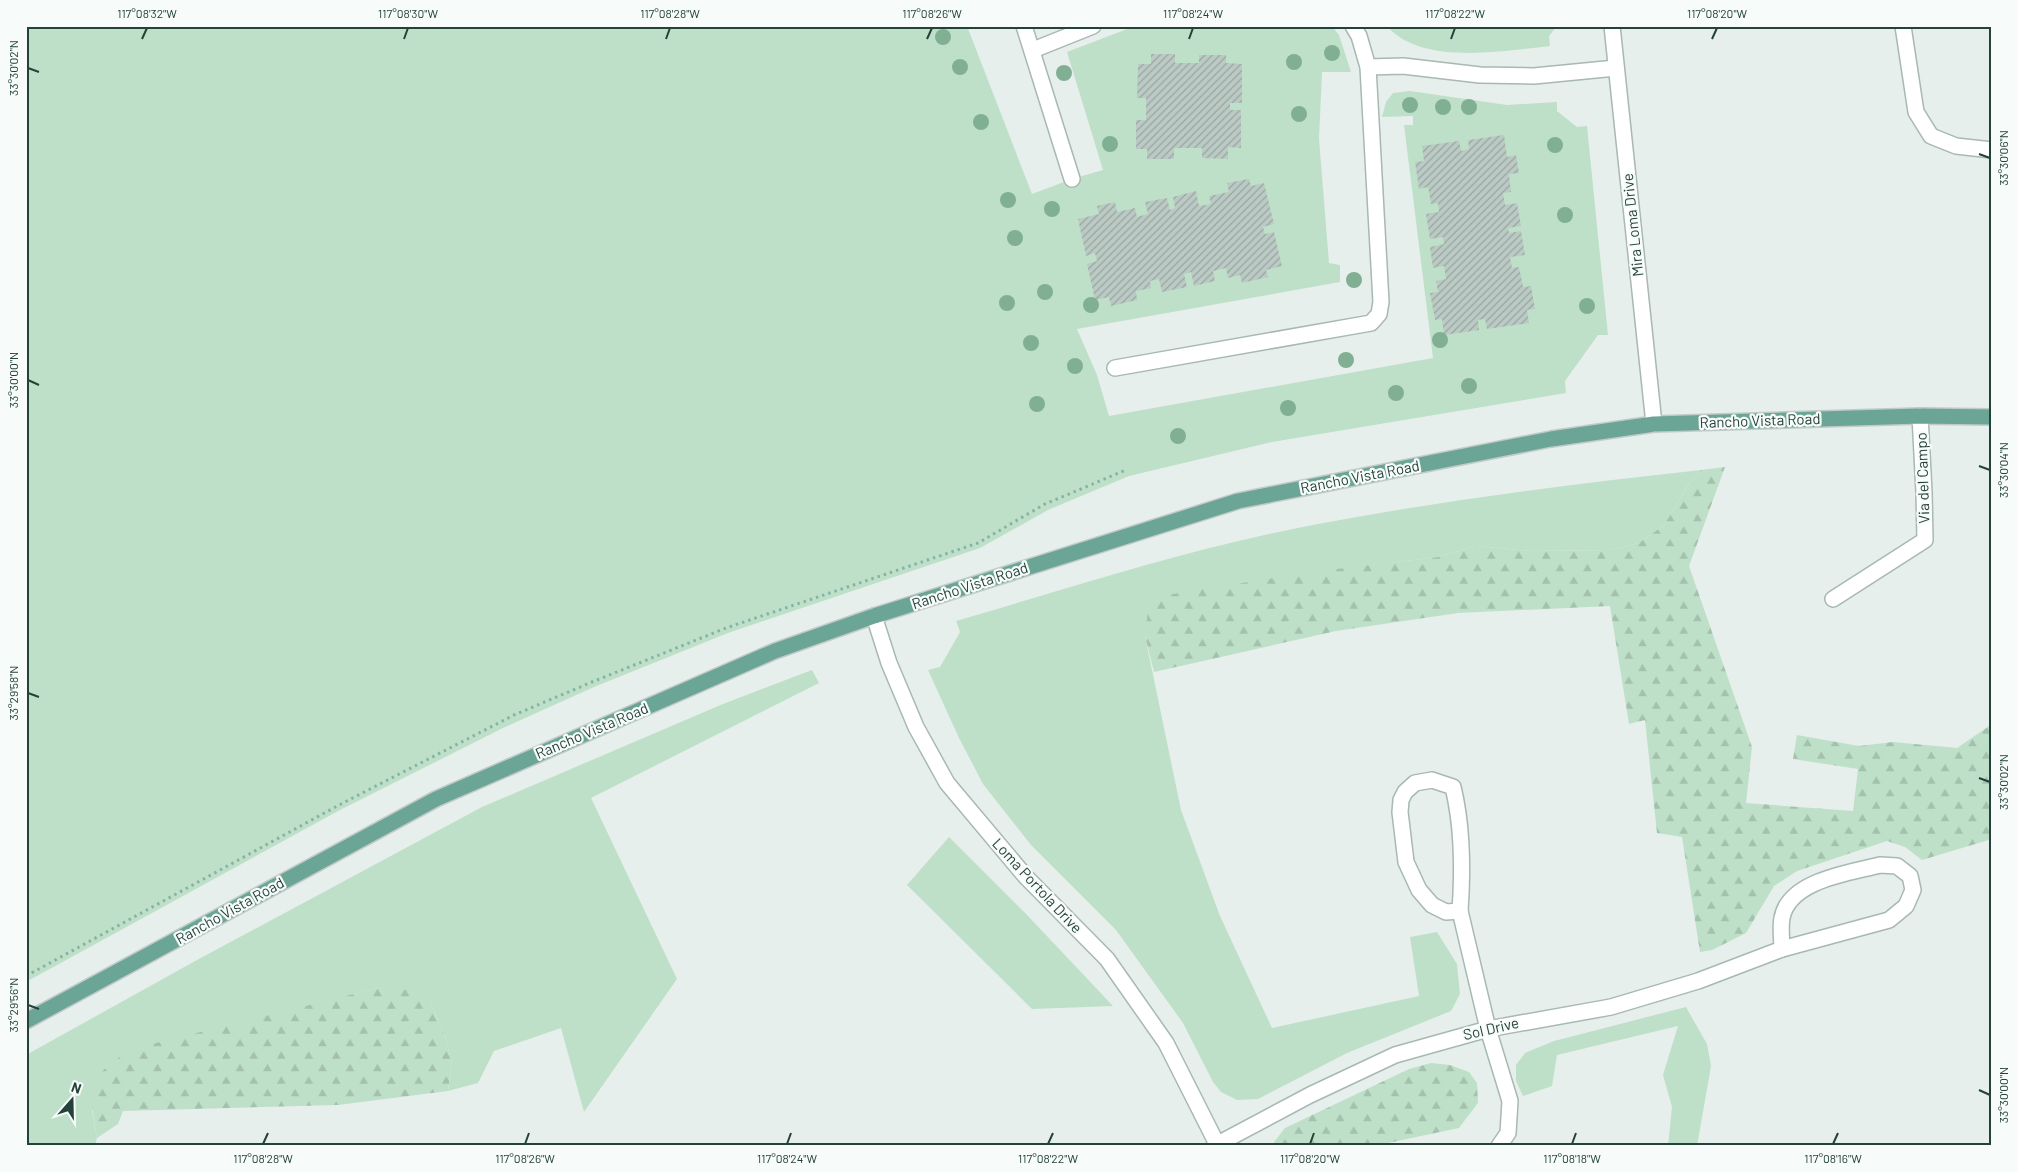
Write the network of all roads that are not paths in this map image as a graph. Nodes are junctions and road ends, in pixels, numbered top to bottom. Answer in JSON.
{"nodes":[{"id":1,"x":1024,"y":26,"type":"edge"},
{"id":2,"x":1093,"y":26,"type":"edge"},
{"id":3,"x":1353,"y":26,"type":"edge"},
{"id":4,"x":1612,"y":26,"type":"edge"},
{"id":5,"x":1903,"y":26,"type":"edge"},
{"id":6,"x":1033,"y":50,"type":"junction"},
{"id":7,"x":1368,"y":67,"type":"junction"},
{"id":8,"x":1616,"y":68,"type":"junction"},
{"id":9,"x":1992,"y":150,"type":"edge"},
{"id":10,"x":1072,"y":179,"type":"dead end"},
{"id":11,"x":1115,"y":368,"type":"dead end"},
{"id":12,"x":1920,"y":416,"type":"junction"},
{"id":13,"x":1992,"y":416,"type":"edge"},
{"id":14,"x":1654,"y":424,"type":"junction"},
{"id":15,"x":1833,"y":599,"type":"dead end"},
{"id":16,"x":874,"y":616,"type":"junction"},
{"id":17,"x":1460,"y":911,"type":"junction"},
{"id":18,"x":1782,"y":949,"type":"junction"},
{"id":19,"x":26,"y":1021,"type":"edge"},
{"id":20,"x":1488,"y":1029,"type":"junction"},
{"id":21,"x":1217,"y":1145,"type":"edge"},
{"id":22,"x":1498,"y":1146,"type":"edge"}],
"edges":[{"from":1,"to":6,"type":"street"},
{"from":2,"to":6,"type":"street"},
{"from":3,"to":7,"type":"street"},
{"from":4,"to":8,"type":"street","name":"Mira Loma Drive"},
{"from":5,"to":9,"type":"street"},
{"from":6,"to":10,"type":"street"},
{"from":7,"to":8,"type":"street"},
{"from":7,"to":11,"type":"street"},
{"from":8,"to":14,"type":"street","name":"Mira Loma Drive"},
{"from":12,"to":13,"type":"main road","name":"Rancho Vista Road"},
{"from":12,"to":14,"type":"main road","name":"Rancho Vista Road"},
{"from":12,"to":15,"type":"street","name":"Via del Campo"},
{"from":14,"to":16,"type":"main road","name":"Rancho Vista Road"},
{"from":16,"to":19,"type":"main road","name":"Rancho Vista Road"},
{"from":16,"to":21,"type":"street","name":"Loma Portola Drive"},
{"from":17,"to":17,"type":"street"},
{"from":17,"to":20,"type":"street"},
{"from":18,"to":18,"type":"street","name":"Sol Drive"},
{"from":18,"to":20,"type":"street","name":"Sol Drive"},
{"from":20,"to":21,"type":"street","name":"Sol Drive"},
{"from":20,"to":22,"type":"street"}]}
